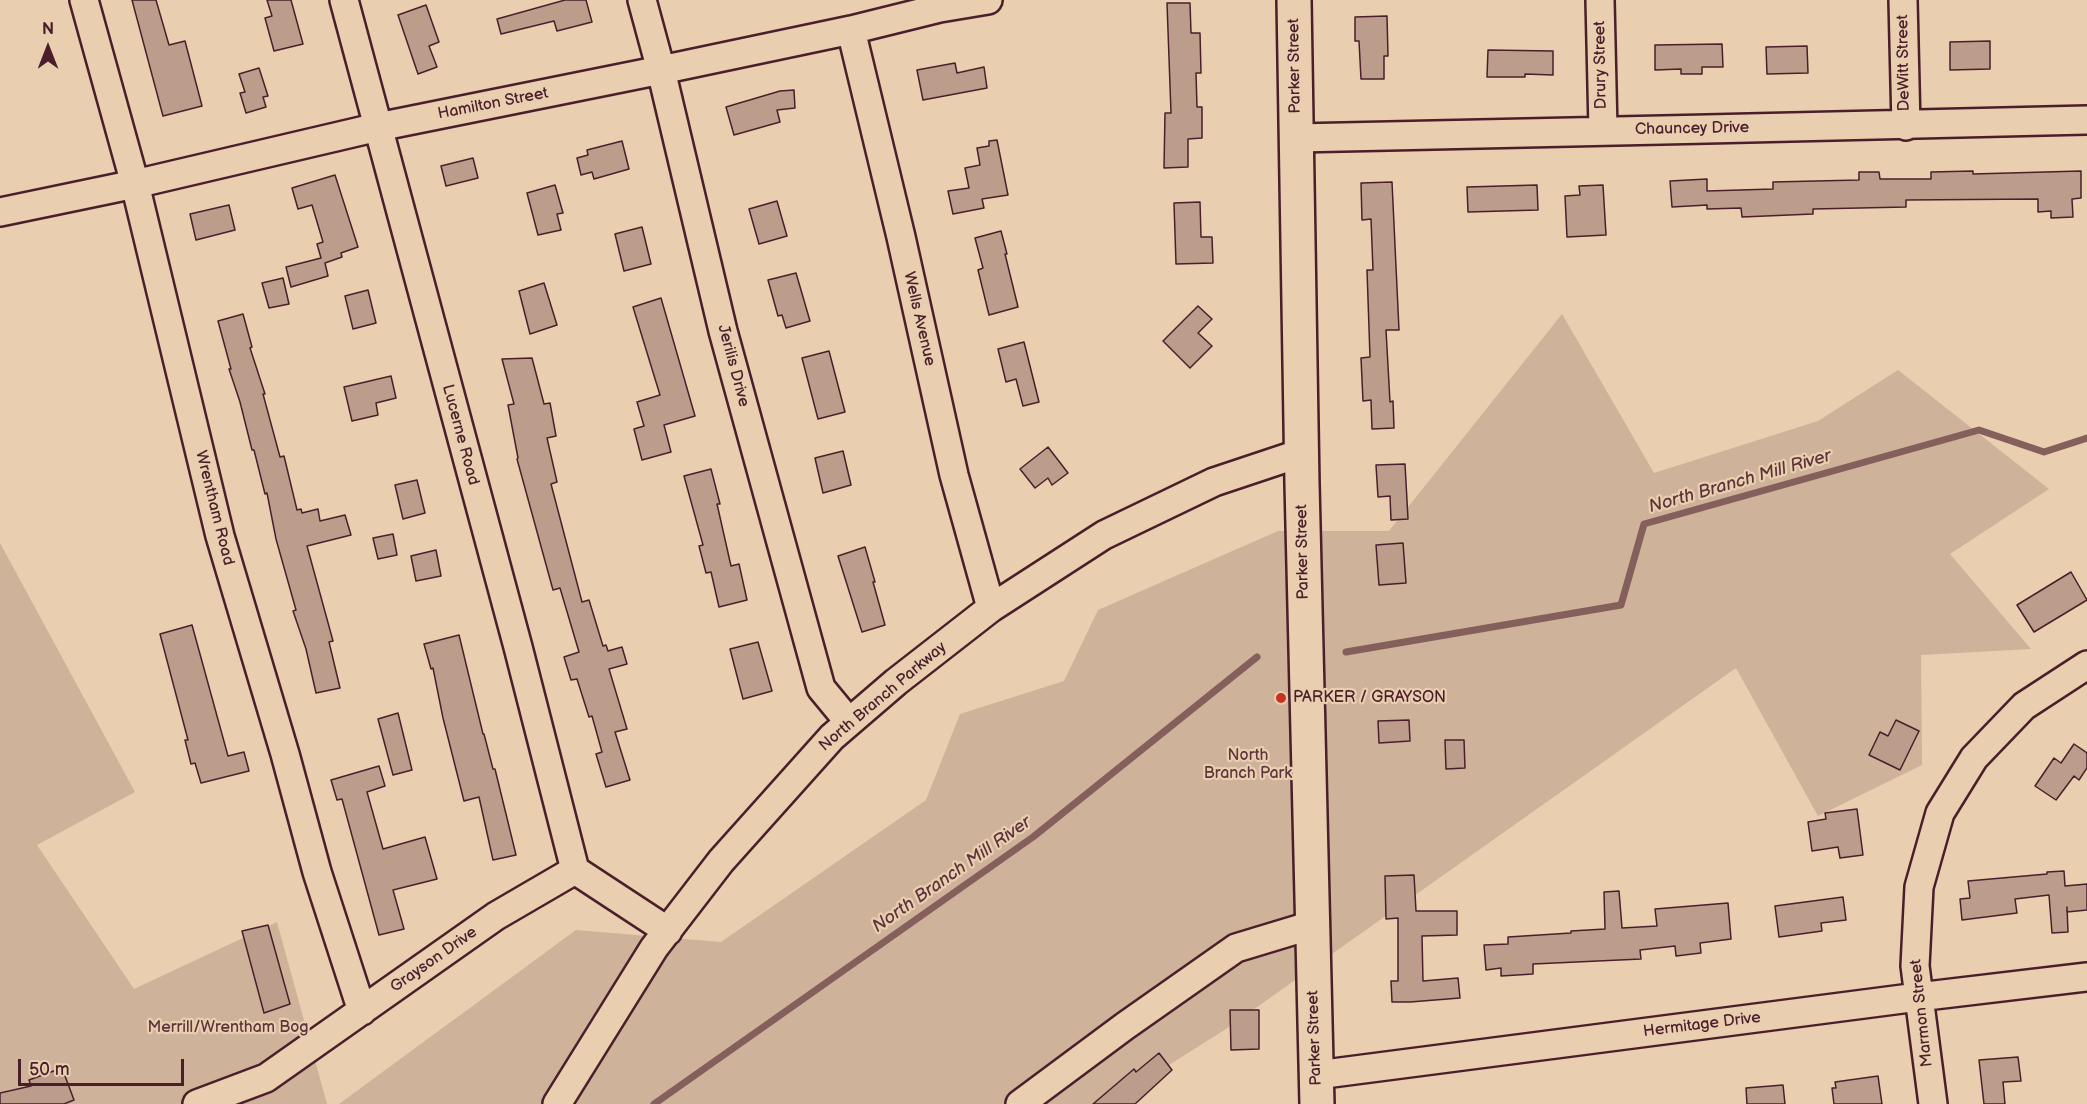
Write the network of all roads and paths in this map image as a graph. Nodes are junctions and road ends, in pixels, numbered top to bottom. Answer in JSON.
{"nodes":[{"id":1,"x":84,"y":0,"type":"edge"},
{"id":2,"x":344,"y":0,"type":"edge"},
{"id":3,"x":642,"y":0,"type":"edge"},
{"id":4,"x":988,"y":0,"type":"edge"},
{"id":5,"x":1294,"y":0,"type":"edge"},
{"id":6,"x":1600,"y":0,"type":"edge"},
{"id":7,"x":1903,"y":0,"type":"edge"},
{"id":8,"x":940,"y":4,"type":"edge"},
{"id":9,"x":851,"y":30,"type":"junction"},
{"id":10,"x":661,"y":70,"type":"junction"},
{"id":11,"x":2087,"y":120,"type":"edge"},
{"id":12,"x":1906,"y":126,"type":"junction"},
{"id":13,"x":378,"y":127,"type":"junction"},
{"id":14,"x":1603,"y":130,"type":"junction"},
{"id":15,"x":1297,"y":138,"type":"junction"},
{"id":16,"x":135,"y":184,"type":"junction"},
{"id":17,"x":0,"y":212,"type":"edge"},
{"id":18,"x":1301,"y":453,"type":"junction"},
{"id":19,"x":991,"y":608,"type":"junction"},
{"id":20,"x":2087,"y":665,"type":"edge"},
{"id":21,"x":849,"y":722,"type":"junction"},
{"id":22,"x":575,"y":870,"type":"junction"},
{"id":23,"x":1312,"y":925,"type":"junction"},
{"id":24,"x":668,"y":931,"type":"junction"},
{"id":25,"x":2087,"y":977,"type":"edge"},
{"id":26,"x":1918,"y":997,"type":"junction"},
{"id":27,"x":362,"y":1011,"type":"junction"},
{"id":28,"x":1317,"y":1089,"type":"edge"},
{"id":29,"x":197,"y":1104,"type":"edge"},
{"id":30,"x":556,"y":1104,"type":"edge"},
{"id":31,"x":1020,"y":1104,"type":"edge"},
{"id":32,"x":1933,"y":1104,"type":"edge"}],
"edges":[{"from":1,"to":16,"type":"street","name":"Wrentham Road"},
{"from":2,"to":13,"type":"street","name":"Lucerne Road"},
{"from":3,"to":10,"type":"street","name":"Jerilis Drive"},
{"from":4,"to":8,"type":"street","name":"Hamilton Street"},
{"from":5,"to":15,"type":"main road","name":"Parker Street"},
{"from":6,"to":14,"type":"street","name":"Drury Street"},
{"from":7,"to":12,"type":"street","name":"DeWitt Street"},
{"from":8,"to":9,"type":"street","name":"Hamilton Street"},
{"from":9,"to":10,"type":"street","name":"Hamilton Street"},
{"from":9,"to":19,"type":"street","name":"Wells Avenue"},
{"from":10,"to":13,"type":"street","name":"Hamilton Street"},
{"from":10,"to":21,"type":"street","name":"Jerilis Drive"},
{"from":11,"to":12,"type":"street","name":"Chauncey Drive"},
{"from":12,"to":14,"type":"street","name":"Chauncey Drive"},
{"from":13,"to":16,"type":"street","name":"Hamilton Street"},
{"from":13,"to":22,"type":"street","name":"Lucerne Road"},
{"from":14,"to":15,"type":"street","name":"Chauncey Drive"},
{"from":15,"to":18,"type":"main road","name":"Parker Street"},
{"from":16,"to":17,"type":"street","name":"Hamilton Street"},
{"from":16,"to":27,"type":"street","name":"Wrentham Road"},
{"from":18,"to":19,"type":"street","name":"North Branch Parkway"},
{"from":18,"to":23,"type":"main road","name":"Parker Street"},
{"from":19,"to":21,"type":"street","name":"North Branch Parkway"},
{"from":20,"to":26,"type":"street","name":"Marmon Street"},
{"from":21,"to":24,"type":"street","name":"North Branch Parkway"},
{"from":22,"to":24,"type":"street"},
{"from":22,"to":27,"type":"street","name":"Grayson Drive"},
{"from":23,"to":28,"type":"main road","name":"Parker Street"},
{"from":23,"to":31,"type":"street"},
{"from":24,"to":30,"type":"street","name":"North Branch Parkway"},
{"from":25,"to":26,"type":"street","name":"Hermitage Drive"},
{"from":26,"to":28,"type":"street","name":"Hermitage Drive"},
{"from":26,"to":32,"type":"street","name":"Marmon Street"},
{"from":27,"to":29,"type":"street","name":"Grayson Drive"}]}
